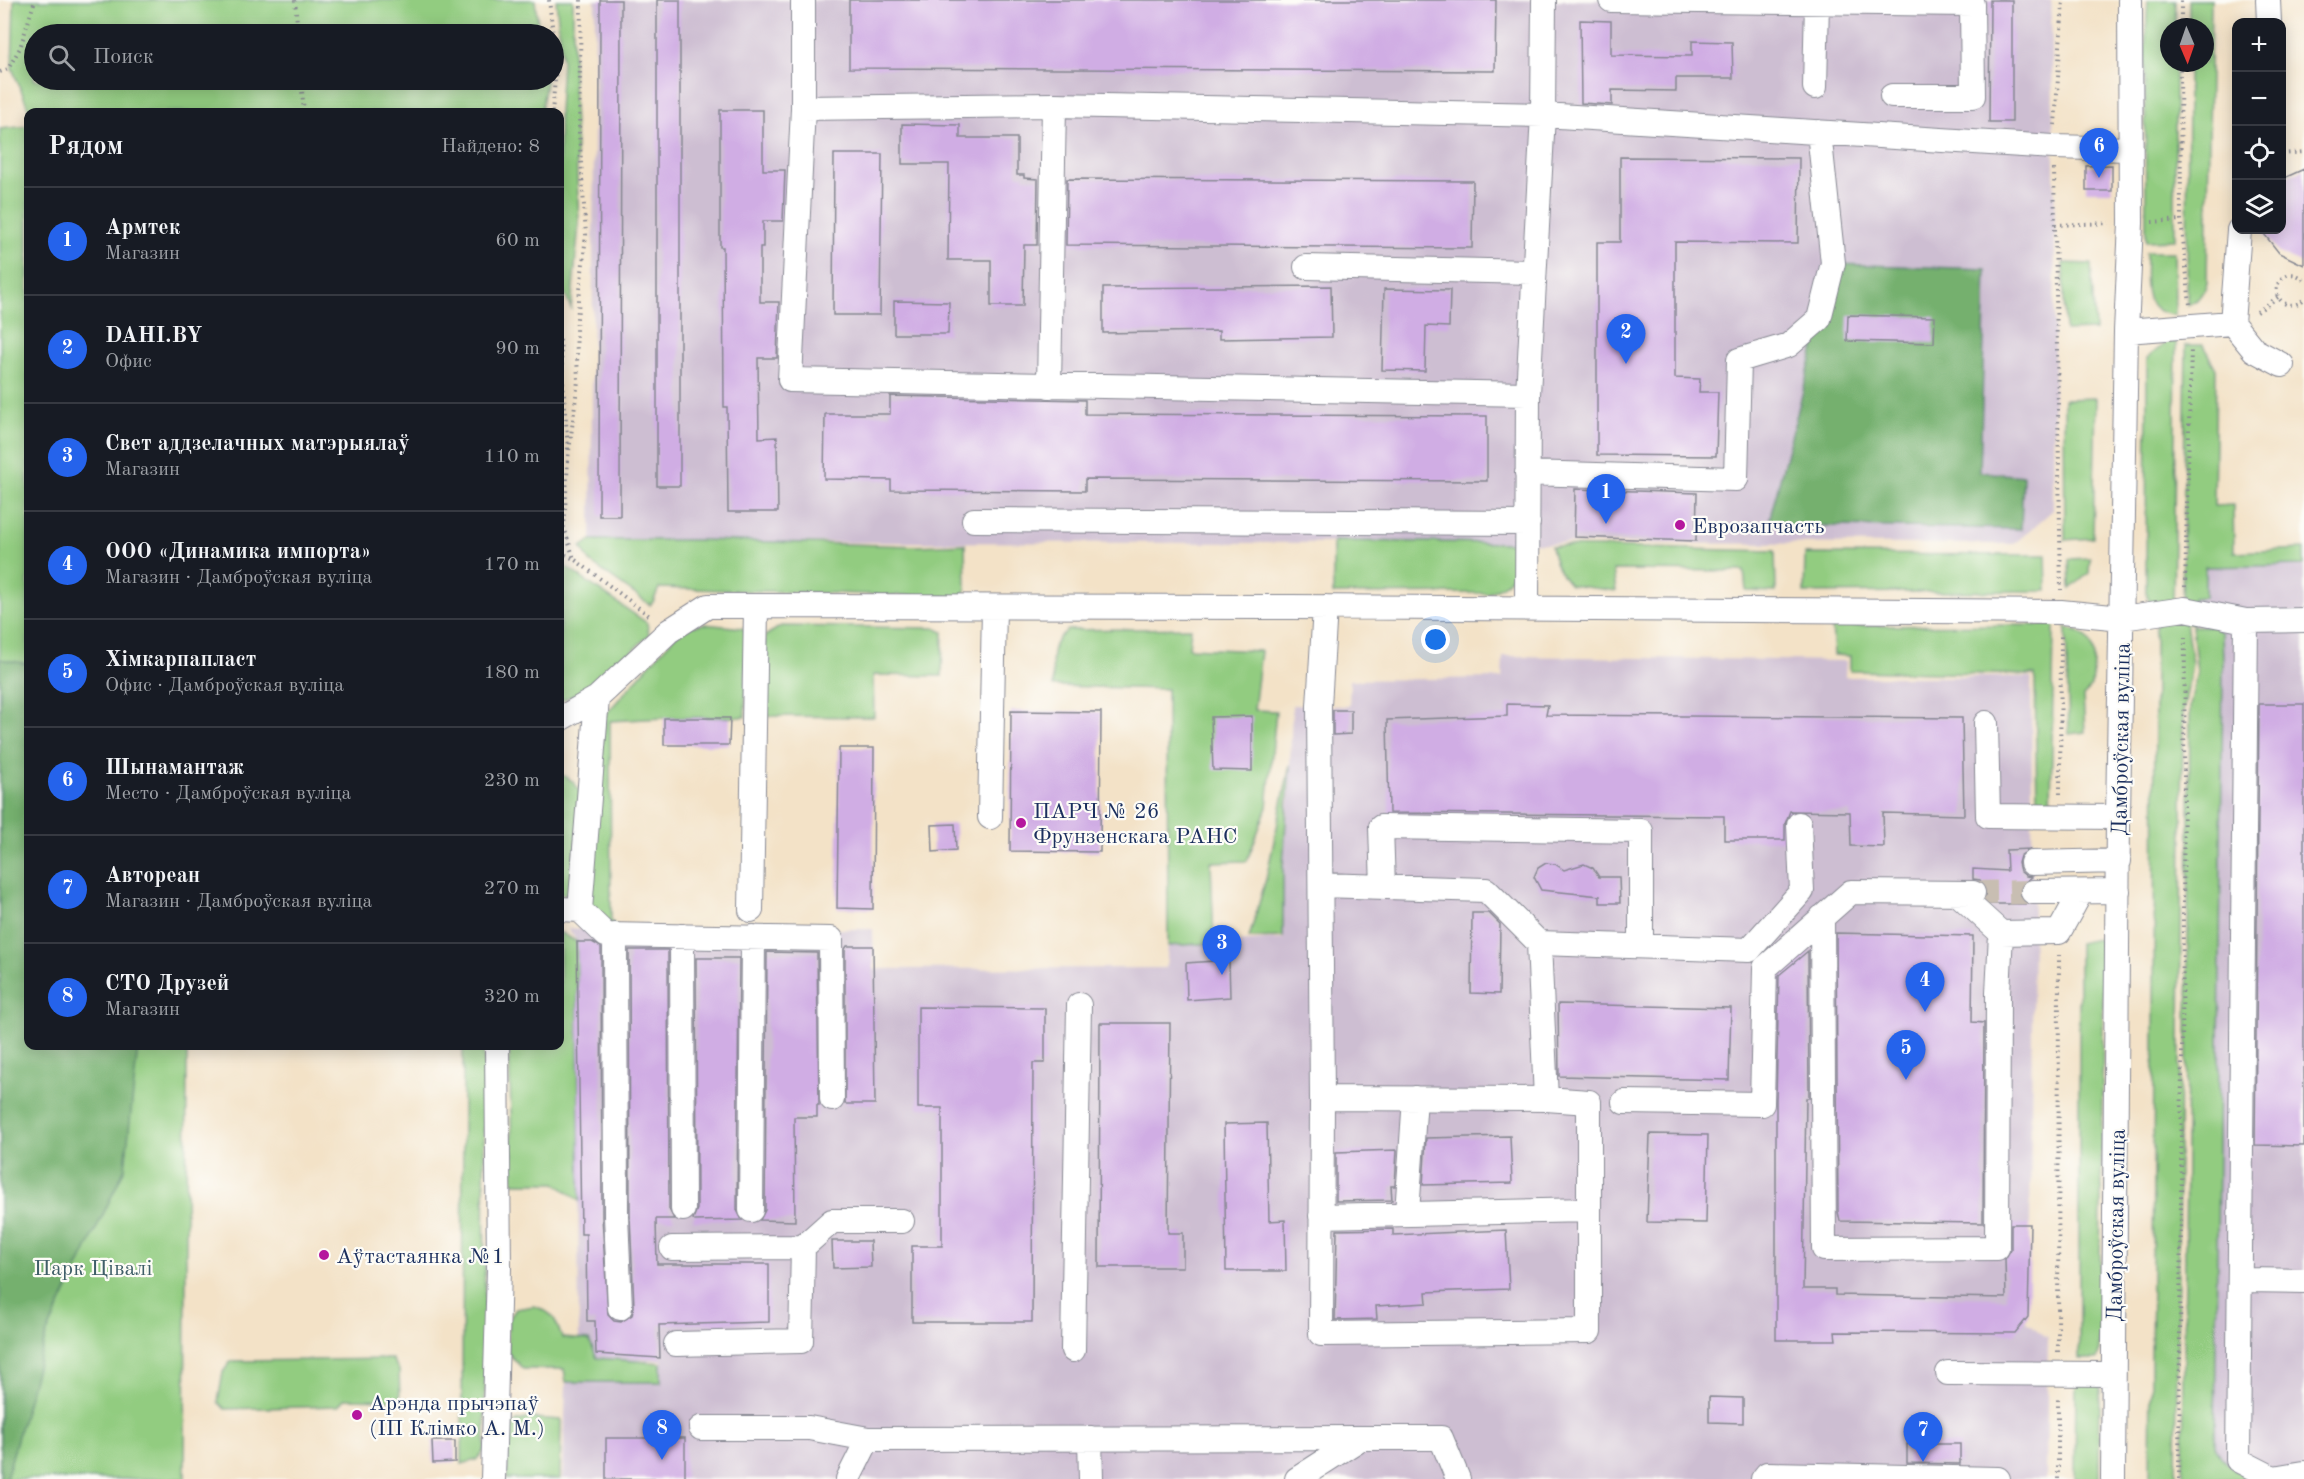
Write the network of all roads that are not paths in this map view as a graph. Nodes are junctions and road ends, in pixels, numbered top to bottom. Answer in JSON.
{"nodes":[{"id":1,"x":803,"y":0,"type":"edge"},
{"id":2,"x":1545,"y":0,"type":"edge"},
{"id":3,"x":1611,"y":0,"type":"edge"},
{"id":4,"x":2130,"y":0,"type":"edge"},
{"id":5,"x":2268,"y":0,"type":"edge"},
{"id":6,"x":1817,"y":2,"type":"junction"},
{"id":7,"x":2269,"y":18,"type":"edge"},
{"id":8,"x":1815,"y":87,"type":"dead end"},
{"id":9,"x":1892,"y":96,"type":"dead end"},
{"id":10,"x":1054,"y":105,"type":"junction"},
{"id":11,"x":803,"y":108,"type":"junction"},
{"id":12,"x":1543,"y":115,"type":"junction"},
{"id":13,"x":1819,"y":132,"type":"junction"},
{"id":14,"x":2130,"y":149,"type":"junction"},
{"id":15,"x":2239,"y":234,"type":"edge"},
{"id":16,"x":1306,"y":267,"type":"dead end"},
{"id":17,"x":1534,"y":272,"type":"junction"},
{"id":18,"x":2232,"y":323,"type":"junction"},
{"id":19,"x":2126,"y":331,"type":"junction"},
{"id":20,"x":2282,"y":364,"type":"dead end"},
{"id":21,"x":1049,"y":386,"type":"junction"},
{"id":22,"x":1527,"y":394,"type":"junction"},
{"id":23,"x":1527,"y":473,"type":"junction"},
{"id":24,"x":974,"y":520,"type":"dead end"},
{"id":25,"x":1528,"y":523,"type":"junction"},
{"id":26,"x":756,"y":607,"type":"junction"},
{"id":27,"x":1325,"y":607,"type":"junction"},
{"id":28,"x":994,"y":608,"type":"junction"},
{"id":29,"x":1527,"y":608,"type":"junction"},
{"id":30,"x":2122,"y":618,"type":"junction"},
{"id":31,"x":2304,"y":620,"type":"edge"},
{"id":32,"x":2246,"y":621,"type":"junction"},
{"id":33,"x":597,"y":698,"type":"junction"},
{"id":34,"x":564,"y":717,"type":"edge"},
{"id":35,"x":1986,"y":723,"type":"dead end"},
{"id":36,"x":990,"y":817,"type":"dead end"},
{"id":37,"x":2118,"y":817,"type":"junction"},
{"id":38,"x":1800,"y":824,"type":"dead end"},
{"id":39,"x":2118,"y":861,"type":"junction"},
{"id":40,"x":2031,"y":863,"type":"dead end"},
{"id":41,"x":1321,"y":885,"type":"junction"},
{"id":42,"x":1383,"y":887,"type":"junction"},
{"id":43,"x":2118,"y":891,"type":"junction"},
{"id":44,"x":2033,"y":892,"type":"tunnel mouth"},
{"id":45,"x":2081,"y":892,"type":"junction"},
{"id":46,"x":570,"y":910,"type":"edge"},
{"id":47,"x":752,"y":910,"type":"dead end"},
{"id":48,"x":1822,"y":917,"type":"junction"},
{"id":49,"x":2001,"y":933,"type":"junction"},
{"id":50,"x":615,"y":935,"type":"junction"},
{"id":51,"x":682,"y":936,"type":"junction"},
{"id":52,"x":753,"y":937,"type":"junction"},
{"id":53,"x":1539,"y":943,"type":"junction"},
{"id":54,"x":1641,"y":946,"type":"junction"},
{"id":55,"x":1079,"y":1005,"type":"dead end"},
{"id":56,"x":497,"y":1050,"type":"edge"},
{"id":57,"x":1322,"y":1098,"type":"junction"},
{"id":58,"x":1415,"y":1098,"type":"junction"},
{"id":59,"x":832,"y":1099,"type":"dead end"},
{"id":60,"x":1546,"y":1099,"type":"junction"},
{"id":61,"x":1624,"y":1102,"type":"dead end"},
{"id":62,"x":683,"y":1209,"type":"dead end"},
{"id":63,"x":751,"y":1210,"type":"dead end"},
{"id":64,"x":1589,"y":1210,"type":"junction"},
{"id":65,"x":1407,"y":1214,"type":"junction"},
{"id":66,"x":1321,"y":1216,"type":"junction"},
{"id":67,"x":902,"y":1221,"type":"dead end"},
{"id":68,"x":803,"y":1247,"type":"junction"},
{"id":69,"x":672,"y":1248,"type":"dead end"},
{"id":70,"x":2246,"y":1280,"type":"dead end"},
{"id":71,"x":2304,"y":1281,"type":"edge"},
{"id":72,"x":620,"y":1308,"type":"dead end"},
{"id":73,"x":676,"y":1344,"type":"dead end"},
{"id":74,"x":1073,"y":1350,"type":"dead end"},
{"id":75,"x":1948,"y":1373,"type":"dead end"},
{"id":76,"x":2113,"y":1374,"type":"junction"},
{"id":77,"x":701,"y":1428,"type":"dead end"},
{"id":78,"x":1090,"y":1438,"type":"junction"},
{"id":79,"x":1361,"y":1438,"type":"junction"},
{"id":80,"x":868,"y":1439,"type":"junction"},
{"id":81,"x":2304,"y":1473,"type":"edge"},
{"id":82,"x":493,"y":1479,"type":"edge"},
{"id":83,"x":848,"y":1479,"type":"edge"},
{"id":84,"x":1090,"y":1479,"type":"edge"},
{"id":85,"x":1297,"y":1479,"type":"edge"},
{"id":86,"x":1458,"y":1479,"type":"edge"},
{"id":87,"x":1763,"y":1479,"type":"edge"},
{"id":88,"x":1998,"y":1479,"type":"edge"},
{"id":89,"x":2113,"y":1479,"type":"edge"}],
"edges":[{"from":1,"to":11,"type":"street"},
{"from":2,"to":12,"type":"street"},
{"from":3,"to":6,"type":"street"},
{"from":4,"to":14,"type":"street","name":"Дамброўская вуліца"},
{"from":5,"to":7,"type":"street"},
{"from":6,"to":8,"type":"street"},
{"from":6,"to":9,"type":"street"},
{"from":10,"to":11,"type":"street"},
{"from":10,"to":12,"type":"street"},
{"from":10,"to":21,"type":"street"},
{"from":11,"to":21,"type":"street"},
{"from":12,"to":13,"type":"street"},
{"from":12,"to":17,"type":"street"},
{"from":13,"to":14,"type":"street"},
{"from":13,"to":23,"type":"street"},
{"from":14,"to":19,"type":"street","name":"Дамброўская вуліца"},
{"from":15,"to":18,"type":"street"},
{"from":16,"to":17,"type":"street"},
{"from":17,"to":22,"type":"street"},
{"from":18,"to":19,"type":"street"},
{"from":18,"to":20,"type":"street"},
{"from":19,"to":30,"type":"street","name":"Дамброўская вуліца"},
{"from":21,"to":22,"type":"street"},
{"from":22,"to":23,"type":"street"},
{"from":23,"to":25,"type":"street"},
{"from":24,"to":25,"type":"street"},
{"from":25,"to":29,"type":"street"},
{"from":26,"to":28,"type":"street"},
{"from":26,"to":33,"type":"street"},
{"from":26,"to":47,"type":"street"},
{"from":27,"to":28,"type":"street"},
{"from":27,"to":29,"type":"street"},
{"from":27,"to":41,"type":"street"},
{"from":28,"to":36,"type":"street"},
{"from":29,"to":30,"type":"street"},
{"from":30,"to":32,"type":"street"},
{"from":30,"to":37,"type":"street","name":"Дамброўская вуліца"},
{"from":31,"to":32,"type":"street"},
{"from":32,"to":81,"type":"street"},
{"from":33,"to":34,"type":"street"},
{"from":33,"to":46,"type":"street"},
{"from":35,"to":37,"type":"street"},
{"from":37,"to":39,"type":"street","name":"Дамброўская вуліца"},
{"from":38,"to":54,"type":"street"},
{"from":39,"to":40,"type":"street"},
{"from":39,"to":43,"type":"street","name":"Дамброўская вуліца"},
{"from":41,"to":42,"type":"street"},
{"from":41,"to":57,"type":"street"},
{"from":42,"to":53,"type":"street"},
{"from":42,"to":54,"type":"street"},
{"from":43,"to":45,"type":"street"},
{"from":43,"to":76,"type":"street","name":"Дамброўская вуліца"},
{"from":44,"to":45,"type":"street"},
{"from":45,"to":49,"type":"street"},
{"from":46,"to":50,"type":"street"},
{"from":48,"to":49,"type":"street"},
{"from":48,"to":49,"type":"street"},
{"from":48,"to":61,"type":"street"},
{"from":50,"to":51,"type":"street"},
{"from":50,"to":72,"type":"street"},
{"from":51,"to":52,"type":"street"},
{"from":51,"to":62,"type":"street"},
{"from":52,"to":59,"type":"street"},
{"from":52,"to":63,"type":"street"},
{"from":53,"to":54,"type":"street"},
{"from":53,"to":60,"type":"street"},
{"from":55,"to":74,"type":"street"},
{"from":56,"to":82,"type":"street"},
{"from":57,"to":58,"type":"street"},
{"from":57,"to":66,"type":"street"},
{"from":58,"to":60,"type":"street"},
{"from":58,"to":65,"type":"street"},
{"from":60,"to":64,"type":"street"},
{"from":64,"to":65,"type":"street"},
{"from":64,"to":66,"type":"street"},
{"from":65,"to":66,"type":"street"},
{"from":67,"to":68,"type":"street"},
{"from":68,"to":69,"type":"street"},
{"from":68,"to":73,"type":"street"},
{"from":70,"to":71,"type":"street"},
{"from":75,"to":76,"type":"street"},
{"from":76,"to":89,"type":"street","name":"Дамброўская вуліца"},
{"from":77,"to":80,"type":"street"},
{"from":78,"to":79,"type":"street"},
{"from":78,"to":80,"type":"street"},
{"from":78,"to":84,"type":"street"},
{"from":79,"to":85,"type":"street"},
{"from":79,"to":86,"type":"street"},
{"from":80,"to":83,"type":"street"},
{"from":87,"to":88,"type":"street"}]}
